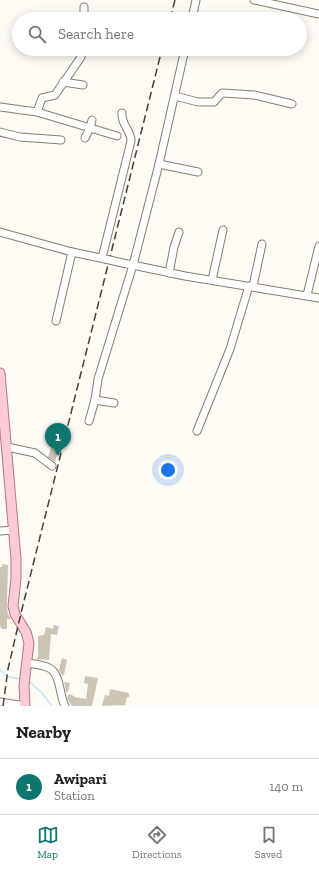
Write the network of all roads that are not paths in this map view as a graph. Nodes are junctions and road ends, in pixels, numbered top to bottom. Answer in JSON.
{"nodes":[{"id":1,"x":196,"y":0,"type":"edge"},
{"id":2,"x":258,"y":0,"type":"edge"},
{"id":3,"x":84,"y":7,"type":"dead end"},
{"id":4,"x":84,"y":12,"type":"edge"},
{"id":5,"x":193,"y":12,"type":"edge"},
{"id":6,"x":319,"y":14,"type":"edge"},
{"id":7,"x":81,"y":56,"type":"edge"},
{"id":8,"x":183,"y":56,"type":"edge"},
{"id":9,"x":63,"y":82,"type":"junction"},
{"id":10,"x":83,"y":85,"type":"dead end"},
{"id":11,"x":174,"y":96,"type":"junction"},
{"id":12,"x":292,"y":104,"type":"dead end"},
{"id":13,"x":0,"y":107,"type":"edge"},
{"id":14,"x":37,"y":112,"type":"junction"},
{"id":15,"x":122,"y":113,"type":"dead end"},
{"id":16,"x":91,"y":124,"type":"junction"},
{"id":17,"x":0,"y":132,"type":"edge"},
{"id":18,"x":117,"y":136,"type":"dead end"},
{"id":19,"x":85,"y":138,"type":"dead end"},
{"id":20,"x":61,"y":140,"type":"dead end"},
{"id":21,"x":159,"y":164,"type":"junction"},
{"id":22,"x":198,"y":172,"type":"dead end"},
{"id":23,"x":223,"y":230,"type":"dead end"},
{"id":24,"x":0,"y":232,"type":"edge"},
{"id":25,"x":179,"y":232,"type":"dead end"},
{"id":26,"x":262,"y":244,"type":"dead end"},
{"id":27,"x":319,"y":246,"type":"edge"},
{"id":28,"x":72,"y":252,"type":"junction"},
{"id":29,"x":103,"y":258,"type":"junction"},
{"id":30,"x":130,"y":264,"type":"junction"},
{"id":31,"x":168,"y":273,"type":"junction"},
{"id":32,"x":212,"y":280,"type":"junction"},
{"id":33,"x":251,"y":286,"type":"junction"},
{"id":34,"x":307,"y":295,"type":"junction"},
{"id":35,"x":319,"y":298,"type":"edge"},
{"id":36,"x":56,"y":321,"type":"dead end"},
{"id":37,"x":0,"y":373,"type":"edge"},
{"id":38,"x":95,"y":400,"type":"junction"},
{"id":39,"x":114,"y":403,"type":"dead end"},
{"id":40,"x":2,"y":414,"type":"edge"},
{"id":41,"x":89,"y":421,"type":"dead end"},
{"id":42,"x":197,"y":431,"type":"dead end"},
{"id":43,"x":7,"y":448,"type":"junction"},
{"id":44,"x":52,"y":466,"type":"dead end"},
{"id":45,"x":14,"y":530,"type":"junction"},
{"id":46,"x":0,"y":531,"type":"edge"},
{"id":47,"x":27,"y":663,"type":"junction"},
{"id":48,"x":0,"y":702,"type":"edge"},
{"id":49,"x":25,"y":706,"type":"edge"},
{"id":50,"x":65,"y":706,"type":"edge"}],
"edges":[{"from":1,"to":5,"type":"street"},
{"from":2,"to":6,"type":"street"},
{"from":3,"to":4,"type":"street"},
{"from":7,"to":9,"type":"street"},
{"from":8,"to":11,"type":"street"},
{"from":9,"to":10,"type":"street"},
{"from":9,"to":14,"type":"street"},
{"from":11,"to":12,"type":"street"},
{"from":11,"to":21,"type":"street"},
{"from":13,"to":14,"type":"street"},
{"from":14,"to":16,"type":"street"},
{"from":15,"to":29,"type":"street"},
{"from":16,"to":18,"type":"street"},
{"from":16,"to":19,"type":"street"},
{"from":17,"to":20,"type":"street"},
{"from":21,"to":22,"type":"street"},
{"from":21,"to":30,"type":"street"},
{"from":23,"to":32,"type":"street"},
{"from":24,"to":28,"type":"street"},
{"from":25,"to":31,"type":"street"},
{"from":26,"to":33,"type":"street"},
{"from":27,"to":34,"type":"street"},
{"from":28,"to":29,"type":"street"},
{"from":28,"to":36,"type":"street"},
{"from":29,"to":30,"type":"street","bridge":true},
{"from":30,"to":31,"type":"street"},
{"from":30,"to":38,"type":"street"},
{"from":31,"to":32,"type":"street"},
{"from":32,"to":33,"type":"street"},
{"from":33,"to":34,"type":"street"},
{"from":33,"to":42,"type":"street"},
{"from":34,"to":35,"type":"street"},
{"from":37,"to":40,"type":"main road"},
{"from":38,"to":39,"type":"street"},
{"from":38,"to":41,"type":"street"},
{"from":40,"to":43,"type":"main road"},
{"from":43,"to":44,"type":"street"},
{"from":43,"to":45,"type":"main road"},
{"from":45,"to":46,"type":"street"},
{"from":45,"to":47,"type":"main road"},
{"from":47,"to":49,"type":"main road"},
{"from":47,"to":50,"type":"street"},
{"from":48,"to":49,"type":"street"}]}
